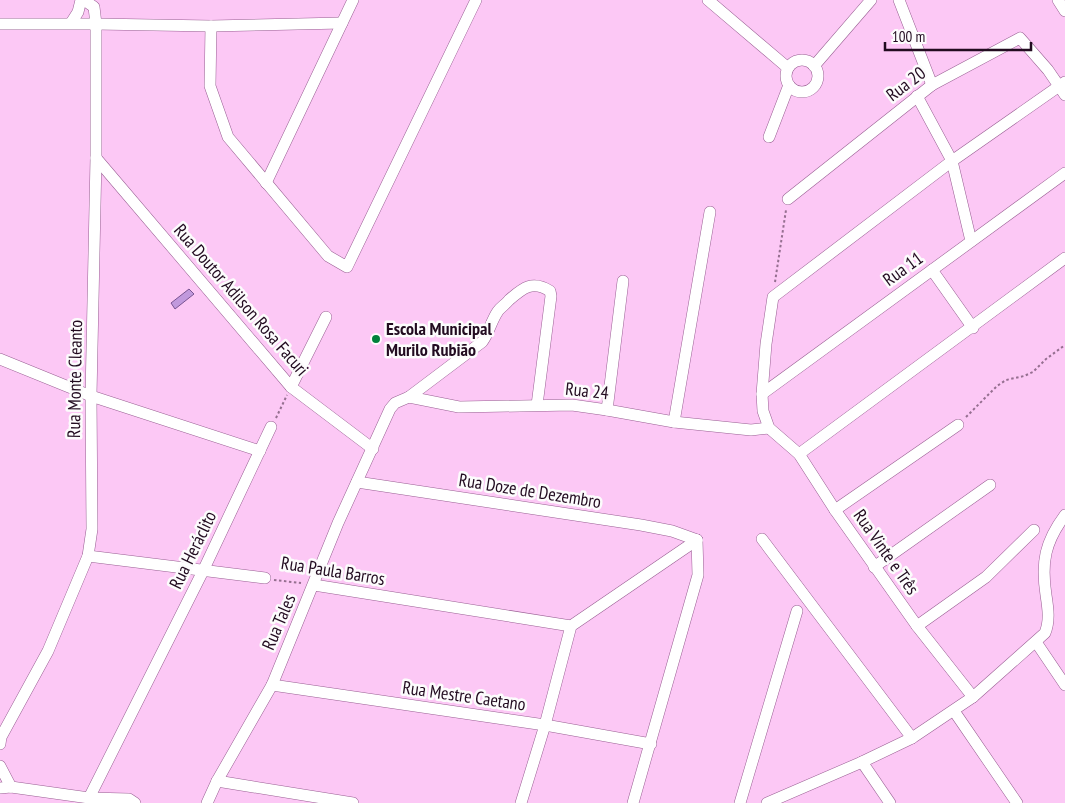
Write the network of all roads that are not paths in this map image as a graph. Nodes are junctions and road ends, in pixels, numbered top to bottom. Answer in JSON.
{"nodes":[{"id":1,"x":82,"y":0,"type":"edge"},
{"id":2,"x":353,"y":0,"type":"edge"},
{"id":3,"x":476,"y":0,"type":"edge"},
{"id":4,"x":708,"y":0,"type":"edge"},
{"id":5,"x":871,"y":0,"type":"edge"},
{"id":6,"x":899,"y":0,"type":"edge"},
{"id":7,"x":1058,"y":0,"type":"edge"},
{"id":8,"x":1065,"y":11,"type":"edge"},
{"id":9,"x":342,"y":23,"type":"junction"},
{"id":10,"x":0,"y":24,"type":"edge"},
{"id":11,"x":71,"y":24,"type":"junction"},
{"id":12,"x":96,"y":24,"type":"junction"},
{"id":13,"x":211,"y":26,"type":"junction"},
{"id":14,"x":814,"y":66,"type":"junction"},
{"id":15,"x":788,"y":68,"type":"junction"},
{"id":16,"x":789,"y":85,"type":"junction"},
{"id":17,"x":932,"y":85,"type":"junction"},
{"id":18,"x":1063,"y":88,"type":"edge"},
{"id":19,"x":917,"y":96,"type":"junction"},
{"id":20,"x":769,"y":138,"type":"dead end"},
{"id":21,"x":96,"y":158,"type":"junction"},
{"id":22,"x":952,"y":161,"type":"junction"},
{"id":23,"x":1065,"y":173,"type":"edge"},
{"id":24,"x":266,"y":183,"type":"junction"},
{"id":25,"x":788,"y":199,"type":"road end"},
{"id":26,"x":710,"y":212,"type":"dead end"},
{"id":27,"x":971,"y":241,"type":"junction"},
{"id":28,"x":1065,"y":258,"type":"edge"},
{"id":29,"x":932,"y":270,"type":"junction"},
{"id":30,"x":623,"y":281,"type":"dead end"},
{"id":31,"x":326,"y":317,"type":"dead end"},
{"id":32,"x":973,"y":328,"type":"junction"},
{"id":33,"x":0,"y":359,"type":"edge"},
{"id":34,"x":291,"y":387,"type":"junction"},
{"id":35,"x":762,"y":394,"type":"junction"},
{"id":36,"x":91,"y":396,"type":"junction"},
{"id":37,"x":405,"y":398,"type":"junction"},
{"id":38,"x":537,"y":405,"type":"junction"},
{"id":39,"x":607,"y":410,"type":"junction"},
{"id":40,"x":674,"y":422,"type":"junction"},
{"id":41,"x":958,"y":425,"type":"road end"},
{"id":42,"x":271,"y":427,"type":"road end"},
{"id":43,"x":769,"y":428,"type":"junction"},
{"id":44,"x":373,"y":449,"type":"junction"},
{"id":45,"x":260,"y":451,"type":"junction"},
{"id":46,"x":799,"y":454,"type":"junction"},
{"id":47,"x":357,"y":482,"type":"junction"},
{"id":48,"x":990,"y":485,"type":"dead end"},
{"id":49,"x":834,"y":510,"type":"junction"},
{"id":50,"x":1065,"y":515,"type":"edge"},
{"id":51,"x":1034,"y":530,"type":"dead end"},
{"id":52,"x":762,"y":539,"type":"dead end"},
{"id":53,"x":697,"y":540,"type":"junction"},
{"id":54,"x":88,"y":556,"type":"junction"},
{"id":55,"x":874,"y":567,"type":"junction"},
{"id":56,"x":203,"y":570,"type":"junction"},
{"id":57,"x":265,"y":578,"type":"road end"},
{"id":58,"x":314,"y":585,"type":"junction"},
{"id":59,"x":797,"y":611,"type":"dead end"},
{"id":60,"x":571,"y":626,"type":"junction"},
{"id":61,"x":917,"y":626,"type":"junction"},
{"id":62,"x":1036,"y":642,"type":"junction"},
{"id":63,"x":272,"y":685,"type":"junction"},
{"id":64,"x":1065,"y":685,"type":"edge"},
{"id":65,"x":973,"y":698,"type":"junction"},
{"id":66,"x":954,"y":711,"type":"junction"},
{"id":67,"x":545,"y":725,"type":"junction"},
{"id":68,"x":912,"y":738,"type":"junction"},
{"id":69,"x":0,"y":744,"type":"edge"},
{"id":70,"x":651,"y":744,"type":"junction"},
{"id":71,"x":862,"y":762,"type":"junction"},
{"id":72,"x":0,"y":766,"type":"edge"},
{"id":73,"x":217,"y":781,"type":"junction"},
{"id":74,"x":6,"y":788,"type":"edge"},
{"id":75,"x":89,"y":798,"type":"junction"},
{"id":76,"x":136,"y":803,"type":"edge"},
{"id":77,"x":207,"y":803,"type":"edge"},
{"id":78,"x":353,"y":803,"type":"edge"},
{"id":79,"x":521,"y":803,"type":"edge"},
{"id":80,"x":634,"y":803,"type":"edge"},
{"id":81,"x":740,"y":803,"type":"edge"},
{"id":82,"x":767,"y":803,"type":"edge"},
{"id":83,"x":890,"y":803,"type":"edge"},
{"id":84,"x":1017,"y":803,"type":"edge"}],
"edges":[{"from":1,"to":11,"type":"street"},
{"from":1,"to":12,"type":"street","name":"Rua Monte Cleanto"},
{"from":2,"to":9,"type":"street"},
{"from":3,"to":24,"type":"street"},
{"from":4,"to":15,"type":"street"},
{"from":5,"to":14,"type":"street"},
{"from":6,"to":17,"type":"street"},
{"from":7,"to":8,"type":"street"},
{"from":9,"to":13,"type":"street"},
{"from":9,"to":24,"type":"street"},
{"from":10,"to":11,"type":"street"},
{"from":11,"to":12,"type":"street"},
{"from":12,"to":13,"type":"street"},
{"from":12,"to":21,"type":"street","name":"Rua Monte Cleanto"},
{"from":13,"to":24,"type":"street"},
{"from":14,"to":15,"type":"street"},
{"from":14,"to":16,"type":"street"},
{"from":15,"to":16,"type":"street"},
{"from":16,"to":20,"type":"street"},
{"from":17,"to":18,"type":"street","name":"Rua 20"},
{"from":17,"to":19,"type":"street","name":"Rua 20"},
{"from":18,"to":22,"type":"street"},
{"from":19,"to":22,"type":"street"},
{"from":19,"to":25,"type":"street","name":"Rua 20"},
{"from":21,"to":34,"type":"street","name":"Rua Doutor Adilson Rosa Facuri"},
{"from":21,"to":36,"type":"street","name":"Rua Monte Cleanto"},
{"from":22,"to":27,"type":"street"},
{"from":22,"to":35,"type":"street"},
{"from":23,"to":27,"type":"street","name":"Rua 11"},
{"from":26,"to":40,"type":"street"},
{"from":27,"to":29,"type":"street","name":"Rua 11"},
{"from":28,"to":32,"type":"street"},
{"from":29,"to":32,"type":"street"},
{"from":29,"to":35,"type":"street","name":"Rua 11"},
{"from":30,"to":39,"type":"street"},
{"from":31,"to":34,"type":"street"},
{"from":32,"to":46,"type":"street"},
{"from":33,"to":36,"type":"street"},
{"from":34,"to":44,"type":"street","name":"Rua Doutor Adilson Rosa Facuri"},
{"from":35,"to":43,"type":"street"},
{"from":36,"to":45,"type":"street"},
{"from":36,"to":54,"type":"street","name":"Rua Monte Cleanto"},
{"from":37,"to":38,"type":"street","name":"Rua 24"},
{"from":37,"to":38,"type":"street","name":"Rua Tales"},
{"from":37,"to":44,"type":"street","name":"Rua Tales"},
{"from":38,"to":39,"type":"street","name":"Rua 24"},
{"from":39,"to":40,"type":"street","name":"Rua 24"},
{"from":40,"to":43,"type":"street","name":"Rua 24"},
{"from":41,"to":49,"type":"street"},
{"from":42,"to":45,"type":"street","name":"Rua Heráclito"},
{"from":43,"to":46,"type":"street","name":"Rua Vinte e Três"},
{"from":44,"to":47,"type":"street","name":"Rua Tales"},
{"from":45,"to":56,"type":"street","name":"Rua Heráclito"},
{"from":46,"to":49,"type":"street","name":"Rua Vinte e Três"},
{"from":47,"to":53,"type":"street","name":"Rua Doze de Dezembro"},
{"from":47,"to":58,"type":"street","name":"Rua Tales"},
{"from":48,"to":55,"type":"street"},
{"from":49,"to":55,"type":"street","name":"Rua Vinte e Três"},
{"from":50,"to":62,"type":"street"},
{"from":51,"to":61,"type":"street"},
{"from":52,"to":68,"type":"street"},
{"from":53,"to":60,"type":"street"},
{"from":53,"to":70,"type":"street"},
{"from":54,"to":56,"type":"street","name":"Rua Paula Barros"},
{"from":54,"to":69,"type":"street","name":"Rua Monte Cleanto"},
{"from":55,"to":61,"type":"street","name":"Rua Vinte e Três"},
{"from":56,"to":57,"type":"street","name":"Rua Paula Barros"},
{"from":56,"to":75,"type":"street","name":"Rua Heráclito"},
{"from":58,"to":60,"type":"street","name":"Rua Paula Barros"},
{"from":58,"to":63,"type":"street","name":"Rua Tales"},
{"from":59,"to":81,"type":"street"},
{"from":60,"to":67,"type":"street"},
{"from":61,"to":65,"type":"street","name":"Rua Vinte e Três"},
{"from":62,"to":64,"type":"street"},
{"from":62,"to":65,"type":"street"},
{"from":63,"to":67,"type":"street","name":"Rua Mestre Caetano"},
{"from":63,"to":73,"type":"street","name":"Rua Tales"},
{"from":65,"to":66,"type":"street"},
{"from":66,"to":68,"type":"street"},
{"from":66,"to":84,"type":"street"},
{"from":67,"to":70,"type":"street","name":"Rua Mestre Caetano"},
{"from":67,"to":79,"type":"street"},
{"from":68,"to":71,"type":"street"},
{"from":70,"to":80,"type":"street"},
{"from":71,"to":82,"type":"street"},
{"from":71,"to":83,"type":"street"},
{"from":72,"to":74,"type":"street"},
{"from":73,"to":77,"type":"street","name":"Rua Tales"},
{"from":73,"to":78,"type":"street"},
{"from":74,"to":75,"type":"street"},
{"from":75,"to":76,"type":"street"}]}
